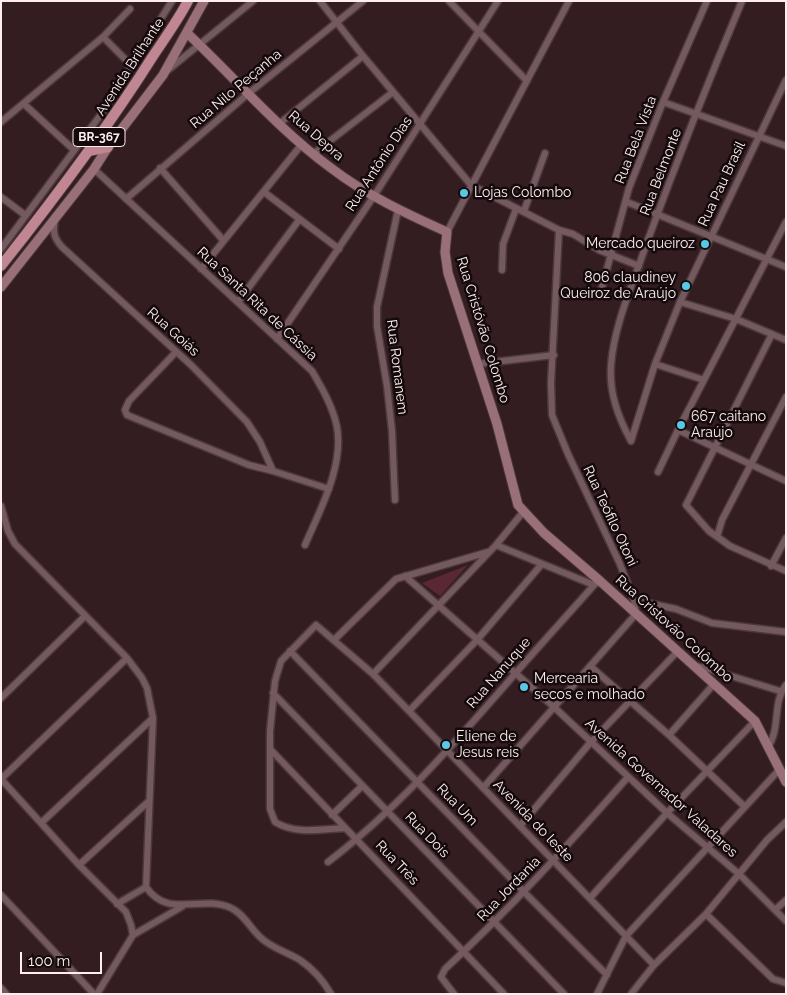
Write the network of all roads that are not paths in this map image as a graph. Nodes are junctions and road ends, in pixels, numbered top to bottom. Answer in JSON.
{"nodes":[{"id":1,"x":172,"y":1,"type":"edge"},
{"id":2,"x":188,"y":1,"type":"edge"},
{"id":3,"x":204,"y":1,"type":"edge"},
{"id":4,"x":253,"y":1,"type":"edge"},
{"id":5,"x":320,"y":1,"type":"edge"},
{"id":6,"x":363,"y":1,"type":"edge"},
{"id":7,"x":449,"y":1,"type":"edge"},
{"id":8,"x":498,"y":1,"type":"edge"},
{"id":9,"x":569,"y":1,"type":"edge"},
{"id":10,"x":707,"y":1,"type":"edge"},
{"id":11,"x":742,"y":1,"type":"edge"},
{"id":12,"x":130,"y":9,"type":"dead end"},
{"id":13,"x":337,"y":23,"type":"junction"},
{"id":14,"x":187,"y":33,"type":"junction"},
{"id":15,"x":479,"y":33,"type":"junction"},
{"id":16,"x":103,"y":37,"type":"junction"},
{"id":17,"x":199,"y":44,"type":"junction"},
{"id":18,"x":363,"y":56,"type":"junction"},
{"id":19,"x":132,"y":66,"type":"junction"},
{"id":20,"x":162,"y":75,"type":"junction"},
{"id":21,"x":786,"y":80,"type":"edge"},
{"id":22,"x":527,"y":81,"type":"junction"},
{"id":23,"x":393,"y":92,"type":"junction"},
{"id":24,"x":248,"y":94,"type":"junction"},
{"id":25,"x":663,"y":102,"type":"junction"},
{"id":26,"x":24,"y":104,"type":"junction"},
{"id":27,"x":696,"y":114,"type":"junction"},
{"id":28,"x":1,"y":122,"type":"edge"},
{"id":29,"x":279,"y":124,"type":"junction"},
{"id":30,"x":420,"y":124,"type":"junction"},
{"id":31,"x":759,"y":136,"type":"junction"},
{"id":32,"x":302,"y":144,"type":"junction"},
{"id":33,"x":786,"y":146,"type":"edge"},
{"id":34,"x":108,"y":147,"type":"junction"},
{"id":35,"x":74,"y":150,"type":"junction"},
{"id":36,"x":89,"y":151,"type":"junction"},
{"id":37,"x":545,"y":153,"type":"dead end"},
{"id":38,"x":313,"y":154,"type":"junction"},
{"id":39,"x":160,"y":168,"type":"junction"},
{"id":40,"x":94,"y":169,"type":"junction"},
{"id":41,"x":471,"y":185,"type":"junction"},
{"id":42,"x":264,"y":192,"type":"junction"},
{"id":43,"x":374,"y":196,"type":"junction"},
{"id":44,"x":1,"y":197,"type":"edge"},
{"id":45,"x":126,"y":199,"type":"junction"},
{"id":46,"x":627,"y":202,"type":"junction"},
{"id":47,"x":516,"y":208,"type":"junction"},
{"id":48,"x":398,"y":210,"type":"junction"},
{"id":49,"x":524,"y":212,"type":"junction"},
{"id":50,"x":25,"y":215,"type":"junction"},
{"id":51,"x":657,"y":215,"type":"junction"},
{"id":52,"x":56,"y":218,"type":"junction"},
{"id":53,"x":299,"y":220,"type":"junction"},
{"id":54,"x":786,"y":222,"type":"edge"},
{"id":55,"x":559,"y":230,"type":"junction"},
{"id":56,"x":447,"y":232,"type":"junction"},
{"id":57,"x":711,"y":236,"type":"junction"},
{"id":58,"x":223,"y":240,"type":"junction"},
{"id":59,"x":1,"y":249,"type":"edge"},
{"id":60,"x":339,"y":249,"type":"junction"},
{"id":61,"x":611,"y":254,"type":"junction"},
{"id":62,"x":767,"y":259,"type":"junction"},
{"id":63,"x":1,"y":266,"type":"edge"},
{"id":64,"x":639,"y":266,"type":"junction"},
{"id":65,"x":786,"y":267,"type":"edge"},
{"id":66,"x":202,"y":269,"type":"junction"},
{"id":67,"x":502,"y":270,"type":"dead end"},
{"id":68,"x":1,"y":287,"type":"edge"},
{"id":69,"x":601,"y":292,"type":"dead end"},
{"id":70,"x":238,"y":302,"type":"junction"},
{"id":71,"x":680,"y":302,"type":"junction"},
{"id":72,"x":736,"y":319,"type":"junction"},
{"id":73,"x":772,"y":334,"type":"junction"},
{"id":74,"x":277,"y":339,"type":"junction"},
{"id":75,"x":786,"y":340,"type":"edge"},
{"id":76,"x":176,"y":352,"type":"junction"},
{"id":77,"x":554,"y":355,"type":"junction"},
{"id":78,"x":477,"y":364,"type":"junction"},
{"id":79,"x":655,"y":364,"type":"junction"},
{"id":80,"x":704,"y":380,"type":"junction"},
{"id":81,"x":786,"y":397,"type":"edge"},
{"id":82,"x":678,"y":430,"type":"junction"},
{"id":83,"x":631,"y":441,"type":"joint"},
{"id":84,"x":714,"y":446,"type":"junction"},
{"id":85,"x":752,"y":464,"type":"junction"},
{"id":86,"x":273,"y":471,"type":"junction"},
{"id":87,"x":658,"y":472,"type":"dead end"},
{"id":88,"x":786,"y":481,"type":"edge"},
{"id":89,"x":329,"y":489,"type":"junction"},
{"id":90,"x":395,"y":500,"type":"dead end"},
{"id":91,"x":1,"y":506,"type":"edge"},
{"id":92,"x":524,"y":511,"type":"junction"},
{"id":93,"x":717,"y":537,"type":"junction"},
{"id":94,"x":786,"y":538,"type":"edge"},
{"id":95,"x":305,"y":545,"type":"dead end"},
{"id":96,"x":496,"y":546,"type":"junction"},
{"id":97,"x":490,"y":552,"type":"junction"},
{"id":98,"x":540,"y":565,"type":"junction"},
{"id":99,"x":771,"y":566,"type":"junction"},
{"id":100,"x":786,"y":572,"type":"edge"},
{"id":101,"x":405,"y":576,"type":"junction"},
{"id":102,"x":597,"y":583,"type":"junction"},
{"id":103,"x":634,"y":600,"type":"junction"},
{"id":104,"x":438,"y":606,"type":"junction"},
{"id":105,"x":636,"y":614,"type":"junction"},
{"id":106,"x":85,"y":616,"type":"junction"},
{"id":107,"x":786,"y":632,"type":"edge"},
{"id":108,"x":334,"y":640,"type":"junction"},
{"id":109,"x":477,"y":640,"type":"junction"},
{"id":110,"x":290,"y":651,"type":"junction"},
{"id":111,"x":678,"y":651,"type":"junction"},
{"id":112,"x":127,"y":658,"type":"junction"},
{"id":113,"x":590,"y":666,"type":"junction"},
{"id":114,"x":695,"y":666,"type":"junction"},
{"id":115,"x":516,"y":673,"type":"junction"},
{"id":116,"x":373,"y":674,"type":"junction"},
{"id":117,"x":714,"y":684,"type":"junction"},
{"id":118,"x":786,"y":685,"type":"edge"},
{"id":119,"x":780,"y":691,"type":"junction"},
{"id":120,"x":273,"y":693,"type":"junction"},
{"id":121,"x":1,"y":698,"type":"edge"},
{"id":122,"x":630,"y":701,"type":"junction"},
{"id":123,"x":554,"y":707,"type":"junction"},
{"id":124,"x":409,"y":711,"type":"junction"},
{"id":125,"x":153,"y":718,"type":"junction"},
{"id":126,"x":755,"y":721,"type":"junction"},
{"id":127,"x":669,"y":735,"type":"junction"},
{"id":128,"x":590,"y":742,"type":"junction"},
{"id":129,"x":768,"y":747,"type":"junction"},
{"id":130,"x":271,"y":750,"type":"junction"},
{"id":131,"x":448,"y":751,"type":"junction"},
{"id":132,"x":708,"y":770,"type":"junction"},
{"id":133,"x":779,"y":770,"type":"junction"},
{"id":134,"x":628,"y":777,"type":"junction"},
{"id":135,"x":1,"y":779,"type":"edge"},
{"id":136,"x":418,"y":782,"type":"junction"},
{"id":137,"x":786,"y":782,"type":"edge"},
{"id":138,"x":362,"y":786,"type":"junction"},
{"id":139,"x":483,"y":788,"type":"junction"},
{"id":140,"x":148,"y":801,"type":"junction"},
{"id":141,"x":745,"y":807,"type":"junction"},
{"id":142,"x":387,"y":812,"type":"junction"},
{"id":143,"x":667,"y":813,"type":"junction"},
{"id":144,"x":332,"y":815,"type":"junction"},
{"id":145,"x":786,"y":822,"type":"edge"},
{"id":146,"x":41,"y":823,"type":"junction"},
{"id":147,"x":520,"y":826,"type":"junction"},
{"id":148,"x":345,"y":828,"type":"junction"},
{"id":149,"x":357,"y":840,"type":"junction"},
{"id":150,"x":707,"y":847,"type":"junction"},
{"id":151,"x":554,"y":861,"type":"junction"},
{"id":152,"x":328,"y":862,"type":"dead end"},
{"id":153,"x":79,"y":865,"type":"junction"},
{"id":154,"x":739,"y":874,"type":"junction"},
{"id":155,"x":146,"y":887,"type":"junction"},
{"id":156,"x":524,"y":892,"type":"junction"},
{"id":157,"x":1,"y":895,"type":"edge"},
{"id":158,"x":590,"y":898,"type":"junction"},
{"id":159,"x":786,"y":900,"type":"edge"},
{"id":160,"x":117,"y":904,"type":"junction"},
{"id":161,"x":183,"y":906,"type":"junction"},
{"id":162,"x":775,"y":910,"type":"junction"},
{"id":163,"x":706,"y":914,"type":"junction"},
{"id":164,"x":786,"y":921,"type":"edge"},
{"id":165,"x":494,"y":923,"type":"junction"},
{"id":166,"x":133,"y":935,"type":"junction"},
{"id":167,"x":626,"y":936,"type":"junction"},
{"id":168,"x":464,"y":952,"type":"junction"},
{"id":169,"x":654,"y":964,"type":"junction"},
{"id":170,"x":607,"y":974,"type":"junction"},
{"id":171,"x":786,"y":983,"type":"edge"},
{"id":172,"x":1,"y":988,"type":"edge"},
{"id":173,"x":6,"y":994,"type":"edge"},
{"id":174,"x":95,"y":994,"type":"edge"},
{"id":175,"x":331,"y":994,"type":"edge"},
{"id":176,"x":454,"y":994,"type":"edge"},
{"id":177,"x":504,"y":994,"type":"edge"},
{"id":178,"x":564,"y":994,"type":"edge"},
{"id":179,"x":597,"y":994,"type":"edge"},
{"id":180,"x":631,"y":994,"type":"edge"}],
"edges":[{"from":1,"to":19,"type":"street"},
{"from":2,"to":36,"type":"main road","name":"Avenida Brilhante","number":"BR-367"},
{"from":3,"to":14,"type":"street"},
{"from":4,"to":17,"type":"street"},
{"from":5,"to":13,"type":"street"},
{"from":6,"to":13,"type":"street","name":"Rua Nilo Peçanha"},
{"from":7,"to":15,"type":"street"},
{"from":8,"to":15,"type":"street","name":"Rua Antônio Dias"},
{"from":9,"to":22,"type":"street","name":"Rua Cristóvão Colombo"},
{"from":10,"to":25,"type":"street","name":"Rua Bela Vista"},
{"from":11,"to":27,"type":"street","name":"Rua Belmonte"},
{"from":12,"to":16,"type":"street"},
{"from":13,"to":18,"type":"street"},
{"from":13,"to":24,"type":"street","name":"Rua Nilo Peçanha"},
{"from":14,"to":17,"type":"street","name":"Rua Depra"},
{"from":14,"to":20,"type":"street"},
{"from":15,"to":22,"type":"street"},
{"from":15,"to":30,"type":"street","name":"Rua Antônio Dias"},
{"from":16,"to":19,"type":"street"},
{"from":16,"to":26,"type":"street"},
{"from":17,"to":20,"type":"street"},
{"from":17,"to":24,"type":"street","name":"Rua Depra"},
{"from":18,"to":23,"type":"street"},
{"from":18,"to":29,"type":"street"},
{"from":19,"to":35,"type":"street"},
{"from":20,"to":34,"type":"street"},
{"from":21,"to":31,"type":"street","name":"Rua Pau Brasil"},
{"from":22,"to":41,"type":"street","name":"Rua Cristóvão Colombo"},
{"from":23,"to":30,"type":"street"},
{"from":23,"to":38,"type":"street"},
{"from":24,"to":29,"type":"street","name":"Rua Depra"},
{"from":24,"to":39,"type":"street","name":"Rua Nilo Peçanha"},
{"from":25,"to":27,"type":"street"},
{"from":25,"to":46,"type":"street","name":"Rua Bela Vista"},
{"from":26,"to":28,"type":"street"},
{"from":26,"to":35,"type":"street"},
{"from":27,"to":31,"type":"street"},
{"from":27,"to":51,"type":"street","name":"Rua Belmonte"},
{"from":29,"to":32,"type":"street","name":"Rua Depra"},
{"from":30,"to":41,"type":"street"},
{"from":30,"to":43,"type":"street","name":"Rua Antônio Dias"},
{"from":31,"to":33,"type":"street"},
{"from":31,"to":57,"type":"street","name":"Rua Pau Brasil"},
{"from":32,"to":38,"type":"street","name":"Rua Depra"},
{"from":32,"to":42,"type":"street"},
{"from":34,"to":36,"type":"main road"},
{"from":34,"to":40,"type":"street"},
{"from":35,"to":50,"type":"street"},
{"from":36,"to":63,"type":"main road","name":"Avenida Brilhante","number":"BR-367"},
{"from":37,"to":49,"type":"street"},
{"from":38,"to":43,"type":"street","name":"Rua Depra"},
{"from":39,"to":45,"type":"street","name":"Rua Nilo Peçanha"},
{"from":39,"to":58,"type":"street"},
{"from":40,"to":45,"type":"street","name":"Rua Santa Rita de Cássia"},
{"from":40,"to":52,"type":"street"},
{"from":41,"to":47,"type":"street"},
{"from":41,"to":56,"type":"street","name":"Rua Cristóvão Colombo"},
{"from":42,"to":53,"type":"street"},
{"from":42,"to":58,"type":"street"},
{"from":43,"to":48,"type":"street","name":"Rua Depra"},
{"from":43,"to":60,"type":"street","name":"Rua Antônio Dias"},
{"from":44,"to":50,"type":"street"},
{"from":45,"to":66,"type":"street","name":"Rua Santa Rita de Cássia"},
{"from":46,"to":51,"type":"street"},
{"from":46,"to":61,"type":"street","name":"Rua Bela Vista"},
{"from":47,"to":49,"type":"street"},
{"from":47,"to":67,"type":"street"},
{"from":48,"to":56,"type":"street","name":"Rua Depra"},
{"from":48,"to":90,"type":"street","name":"Rua Romanem"},
{"from":49,"to":55,"type":"street"},
{"from":50,"to":59,"type":"street"},
{"from":51,"to":57,"type":"street"},
{"from":51,"to":64,"type":"street","name":"Rua Belmonte"},
{"from":52,"to":68,"type":"street"},
{"from":52,"to":76,"type":"street","name":"Rua Goiás"},
{"from":53,"to":60,"type":"street"},
{"from":53,"to":70,"type":"street"},
{"from":54,"to":62,"type":"street"},
{"from":55,"to":61,"type":"street"},
{"from":55,"to":77,"type":"street","name":"Rua Teófilo Otoni"},
{"from":56,"to":78,"type":"street","name":"Rua Cristóvão Colombo"},
{"from":57,"to":62,"type":"street"},
{"from":57,"to":71,"type":"street","name":"Rua Pau Brasil"},
{"from":58,"to":66,"type":"street"},
{"from":60,"to":74,"type":"street","name":"Rua Antônio Dias"},
{"from":61,"to":64,"type":"street"},
{"from":61,"to":69,"type":"street","name":"Rua Bela Vista"},
{"from":62,"to":65,"type":"street"},
{"from":62,"to":72,"type":"street"},
{"from":64,"to":83,"type":"street","name":"Rua Belmonte"},
{"from":66,"to":70,"type":"street","name":"Rua Santa Rita de Cássia"},
{"from":70,"to":74,"type":"street","name":"Rua Santa Rita de Cássia"},
{"from":71,"to":72,"type":"street"},
{"from":71,"to":79,"type":"street","name":"Rua Pau Brasil"},
{"from":72,"to":73,"type":"street"},
{"from":72,"to":80,"type":"street"},
{"from":73,"to":75,"type":"street"},
{"from":73,"to":84,"type":"street"},
{"from":74,"to":89,"type":"street","name":"Rua Santa Rita de Cássia"},
{"from":76,"to":86,"type":"street","name":"Rua Goiás"},
{"from":76,"to":86,"type":"street"},
{"from":77,"to":78,"type":"street"},
{"from":77,"to":103,"type":"street","name":"Rua Teófilo Otoni"},
{"from":78,"to":92,"type":"street","name":"Rua Cristóvão Colombo"},
{"from":79,"to":80,"type":"street"},
{"from":79,"to":83,"type":"street","name":"Rua Pau Brasil"},
{"from":80,"to":82,"type":"street"},
{"from":81,"to":85,"type":"street"},
{"from":82,"to":84,"type":"street"},
{"from":82,"to":87,"type":"street"},
{"from":84,"to":85,"type":"street"},
{"from":84,"to":93,"type":"street"},
{"from":85,"to":88,"type":"street"},
{"from":85,"to":93,"type":"street"},
{"from":86,"to":89,"type":"street"},
{"from":89,"to":95,"type":"street","name":"Rua Santa Rita de Cássia"},
{"from":91,"to":106,"type":"street"},
{"from":92,"to":96,"type":"street"},
{"from":92,"to":102,"type":"street","name":"Rua Cristovão Colômbo"},
{"from":93,"to":99,"type":"street"},
{"from":94,"to":99,"type":"street"},
{"from":96,"to":97,"type":"street"},
{"from":96,"to":98,"type":"street"},
{"from":97,"to":101,"type":"street"},
{"from":97,"to":104,"type":"street"},
{"from":98,"to":102,"type":"street"},
{"from":98,"to":109,"type":"street"},
{"from":99,"to":100,"type":"street"},
{"from":101,"to":104,"type":"street","name":"Avenida Governador Valadares"},
{"from":101,"to":108,"type":"street"},
{"from":102,"to":105,"type":"street","name":"Rua Cristovão Colômbo"},
{"from":102,"to":115,"type":"street","name":"Rua Nanuque"},
{"from":103,"to":105,"type":"street","name":"Rua Teófilo Otoni"},
{"from":103,"to":107,"type":"street"},
{"from":104,"to":109,"type":"street","name":"Avenida Governador Valadares"},
{"from":104,"to":116,"type":"street"},
{"from":105,"to":111,"type":"street","name":"Rua Cristovão Colômbo"},
{"from":105,"to":113,"type":"street"},
{"from":106,"to":112,"type":"street"},
{"from":106,"to":121,"type":"street"},
{"from":108,"to":110,"type":"street","name":"Avenida do leste"},
{"from":108,"to":116,"type":"street","name":"Avenida do leste"},
{"from":109,"to":115,"type":"street","name":"Avenida Governador Valadares"},
{"from":109,"to":124,"type":"street"},
{"from":110,"to":120,"type":"street"},
{"from":110,"to":136,"type":"street","name":"Rua Um"},
{"from":111,"to":114,"type":"street","name":"Rua Cristovão Colômbo"},
{"from":111,"to":122,"type":"street"},
{"from":112,"to":125,"type":"street"},
{"from":112,"to":135,"type":"street"},
{"from":113,"to":122,"type":"street"},
{"from":113,"to":123,"type":"street"},
{"from":114,"to":117,"type":"street","name":"Rua Cristovão Colômbo"},
{"from":114,"to":119,"type":"street"},
{"from":115,"to":123,"type":"street","name":"Avenida Governador Valadares"},
{"from":115,"to":131,"type":"street","name":"Rua Nanuque"},
{"from":116,"to":124,"type":"street","name":"Avenida do leste"},
{"from":117,"to":126,"type":"street","name":"Rua Cristovão Colômbo"},
{"from":117,"to":127,"type":"street"},
{"from":118,"to":119,"type":"street"},
{"from":119,"to":129,"type":"street"},
{"from":120,"to":130,"type":"street"},
{"from":120,"to":138,"type":"street","name":"Rua Dois"},
{"from":122,"to":127,"type":"street"},
{"from":122,"to":128,"type":"street"},
{"from":123,"to":128,"type":"street","name":"Avenida Governador Valadares"},
{"from":123,"to":139,"type":"street"},
{"from":124,"to":131,"type":"street","name":"Avenida do leste"},
{"from":125,"to":140,"type":"street"},
{"from":125,"to":146,"type":"street"},
{"from":126,"to":129,"type":"street","name":"Rua Cristovão Colômbo"},
{"from":126,"to":132,"type":"street"},
{"from":127,"to":132,"type":"street"},
{"from":128,"to":134,"type":"street","name":"Avenida Governador Valadares"},
{"from":128,"to":147,"type":"street"},
{"from":129,"to":133,"type":"street","name":"Rua Cristovão Colômbo"},
{"from":130,"to":144,"type":"street","name":"Rua Três"},
{"from":130,"to":148,"type":"street"},
{"from":131,"to":136,"type":"street","name":"Rua Nanuque"},
{"from":131,"to":139,"type":"street","name":"Avenida do leste"},
{"from":132,"to":141,"type":"street"},
{"from":132,"to":143,"type":"street"},
{"from":133,"to":137,"type":"street","name":"Rua Cristovão Colômbo"},
{"from":133,"to":141,"type":"street"},
{"from":134,"to":143,"type":"street","name":"Avenida Governador Valadares"},
{"from":134,"to":151,"type":"street","name":"Rua Jordania"},
{"from":135,"to":146,"type":"street"},
{"from":136,"to":142,"type":"street","name":"Rua Nanuque"},
{"from":136,"to":156,"type":"street","name":"Rua Um"},
{"from":138,"to":142,"type":"street","name":"Rua Dois"},
{"from":138,"to":144,"type":"street"},
{"from":139,"to":147,"type":"street","name":"Avenida do leste"},
{"from":140,"to":153,"type":"street"},
{"from":140,"to":155,"type":"street"},
{"from":141,"to":150,"type":"street"},
{"from":142,"to":149,"type":"street","name":"Rua Nanuque"},
{"from":142,"to":165,"type":"street","name":"Rua Dois"},
{"from":143,"to":150,"type":"street","name":"Avenida Governador Valadares"},
{"from":143,"to":158,"type":"street"},
{"from":144,"to":148,"type":"street","name":"Rua Três"},
{"from":145,"to":154,"type":"street"},
{"from":146,"to":153,"type":"street"},
{"from":147,"to":151,"type":"street","name":"Avenida do leste"},
{"from":148,"to":149,"type":"street","name":"Rua Três"},
{"from":149,"to":152,"type":"street","name":"Rua Nanuque"},
{"from":149,"to":168,"type":"street","name":"Rua Três"},
{"from":150,"to":154,"type":"street","name":"Avenida Governador Valadares"},
{"from":150,"to":167,"type":"street"},
{"from":151,"to":156,"type":"street","name":"Rua Jordania"},
{"from":151,"to":158,"type":"street","name":"Avenida do leste"},
{"from":153,"to":160,"type":"street"},
{"from":154,"to":162,"type":"street","name":"Avenida Governador Valadares"},
{"from":154,"to":163,"type":"street"},
{"from":155,"to":160,"type":"street"},
{"from":155,"to":161,"type":"street"},
{"from":156,"to":165,"type":"street","name":"Rua Jordania"},
{"from":156,"to":170,"type":"street","name":"Rua Um"},
{"from":157,"to":174,"type":"street"},
{"from":158,"to":167,"type":"street","name":"Avenida do leste"},
{"from":159,"to":162,"type":"street"},
{"from":160,"to":166,"type":"street"},
{"from":161,"to":166,"type":"street"},
{"from":161,"to":175,"type":"street"},
{"from":162,"to":164,"type":"street","name":"Avenida Governador Valadares"},
{"from":163,"to":169,"type":"street"},
{"from":163,"to":171,"type":"street"},
{"from":165,"to":168,"type":"street","name":"Rua Jordania"},
{"from":165,"to":178,"type":"street","name":"Rua Dois"},
{"from":166,"to":174,"type":"street"},
{"from":167,"to":169,"type":"street","name":"Avenida do leste"},
{"from":167,"to":170,"type":"street"},
{"from":168,"to":176,"type":"street","name":"Rua Jordania"},
{"from":168,"to":177,"type":"street","name":"Rua Três"},
{"from":169,"to":180,"type":"street"},
{"from":170,"to":179,"type":"street"},
{"from":172,"to":173,"type":"street"}]}
